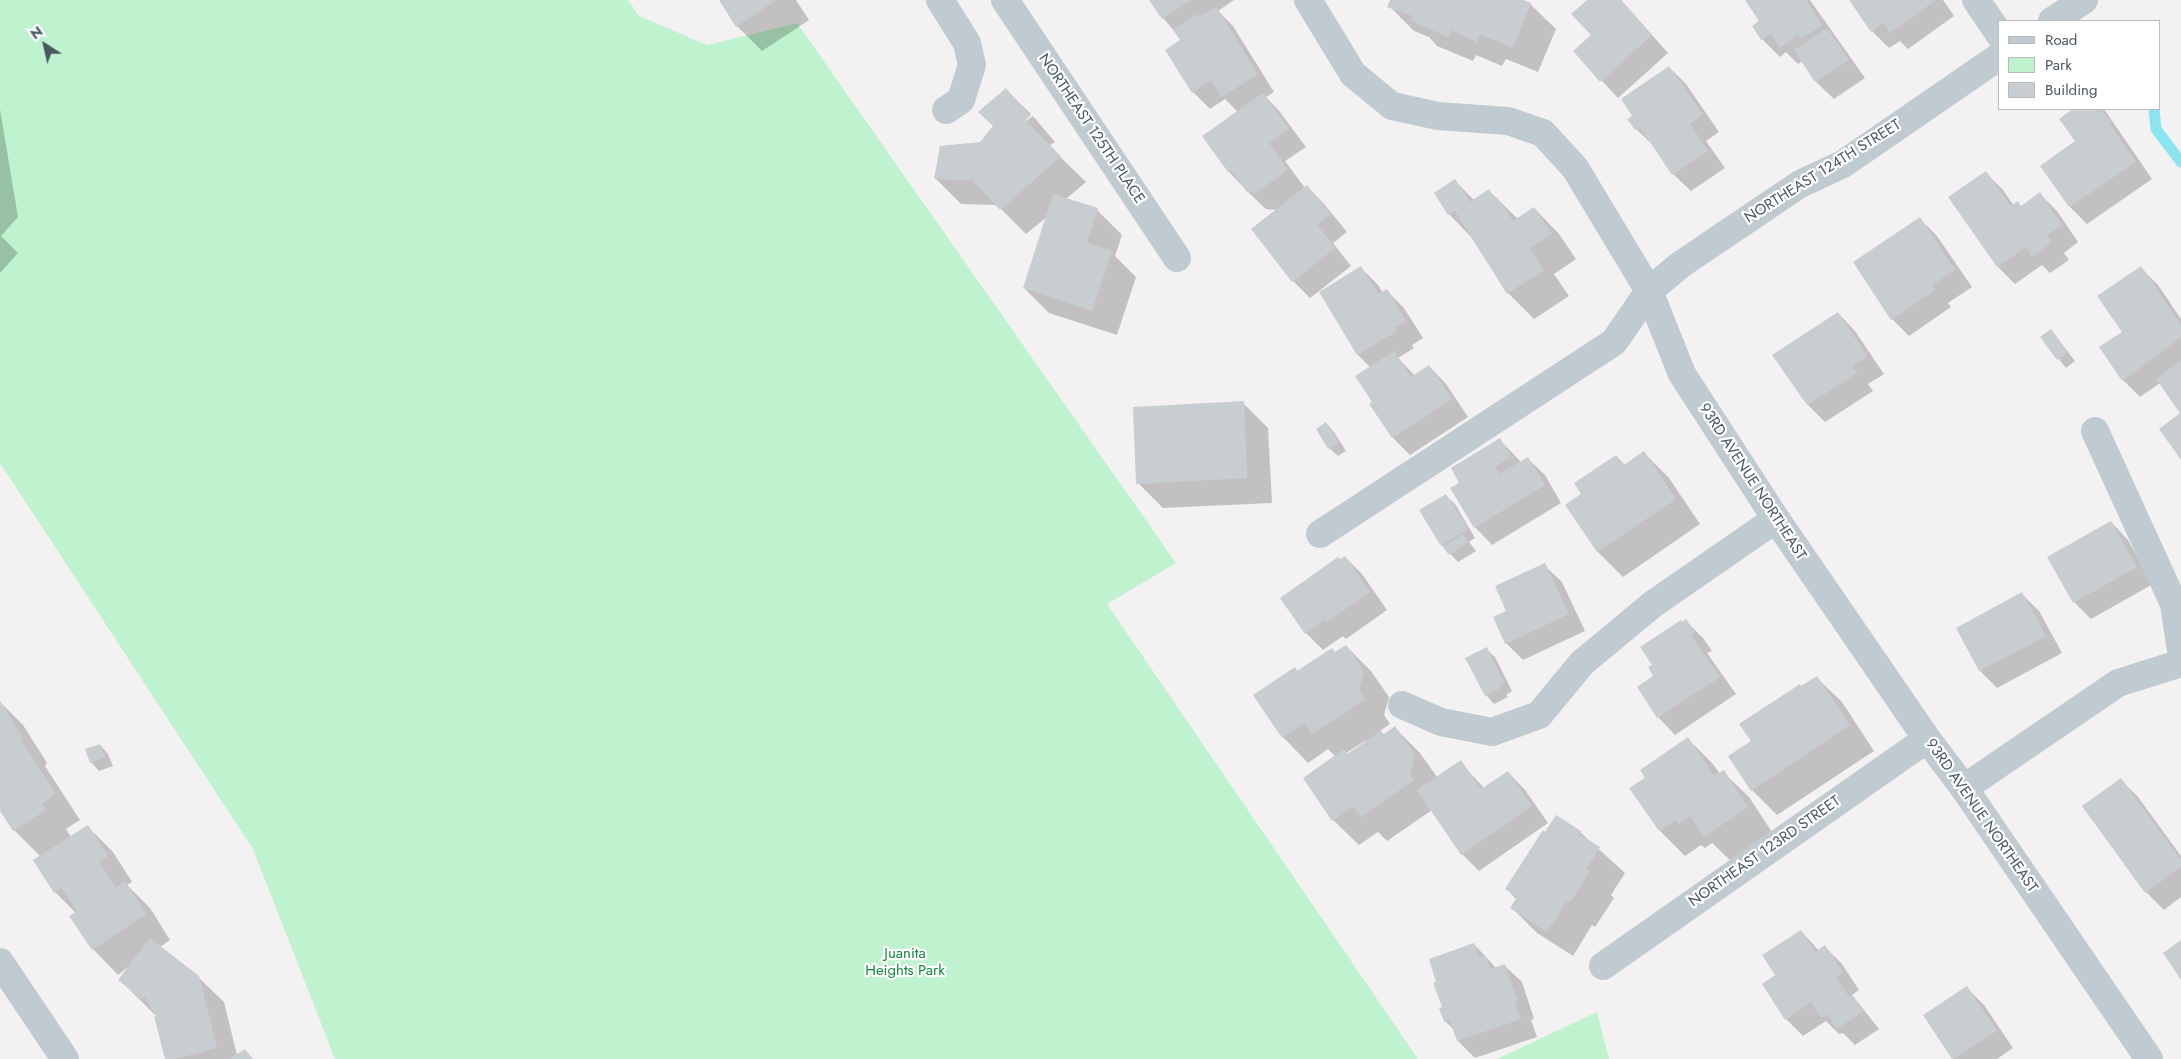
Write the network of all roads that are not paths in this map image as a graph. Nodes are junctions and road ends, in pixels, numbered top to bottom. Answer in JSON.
{"nodes":[{"id":1,"x":940,"y":0,"type":"edge"},
{"id":2,"x":1006,"y":0,"type":"edge"},
{"id":3,"x":1308,"y":0,"type":"edge"},
{"id":4,"x":1976,"y":0,"type":"edge"},
{"id":5,"x":2084,"y":0,"type":"edge"},
{"id":6,"x":2054,"y":20,"type":"edge"},
{"id":7,"x":1998,"y":32,"type":"edge"},
{"id":8,"x":1998,"y":57,"type":"edge"},
{"id":9,"x":946,"y":110,"type":"dead end"},
{"id":10,"x":1177,"y":258,"type":"dead end"},
{"id":11,"x":1649,"y":291,"type":"junction"},
{"id":12,"x":2095,"y":431,"type":"dead end"},
{"id":13,"x":1776,"y":519,"type":"junction"},
{"id":14,"x":1320,"y":534,"type":"dead end"},
{"id":15,"x":2181,"y":651,"type":"edge"},
{"id":16,"x":2181,"y":663,"type":"edge"},
{"id":17,"x":1402,"y":705,"type":"dead end"},
{"id":18,"x":1928,"y":739,"type":"junction"},
{"id":19,"x":1964,"y":788,"type":"junction"},
{"id":20,"x":0,"y":962,"type":"edge"},
{"id":21,"x":1603,"y":966,"type":"dead end"},
{"id":22,"x":64,"y":1059,"type":"edge"},
{"id":23,"x":2149,"y":1059,"type":"edge"}],
"edges":[{"from":1,"to":9,"type":"street"},
{"from":2,"to":10,"type":"street","name":"NORTHEAST 125TH PLACE"},
{"from":3,"to":11,"type":"street","name":"93RD AVENUE NORTHEAST"},
{"from":4,"to":7,"type":"street"},
{"from":5,"to":6,"type":"street"},
{"from":8,"to":11,"type":"street","name":"NORTHEAST 124TH STREET"},
{"from":11,"to":13,"type":"street","name":"93RD AVENUE NORTHEAST"},
{"from":11,"to":14,"type":"street","name":"NORTHEAST 124TH STREET"},
{"from":12,"to":15,"type":"street"},
{"from":13,"to":17,"type":"street"},
{"from":13,"to":18,"type":"street","name":"93RD AVENUE NORTHEAST"},
{"from":16,"to":19,"type":"street"},
{"from":18,"to":19,"type":"street","name":"93RD AVENUE NORTHEAST"},
{"from":18,"to":21,"type":"street","name":"NORTHEAST 123RD STREET"},
{"from":19,"to":23,"type":"street","name":"93RD AVENUE NORTHEAST"},
{"from":20,"to":22,"type":"street"}]}
